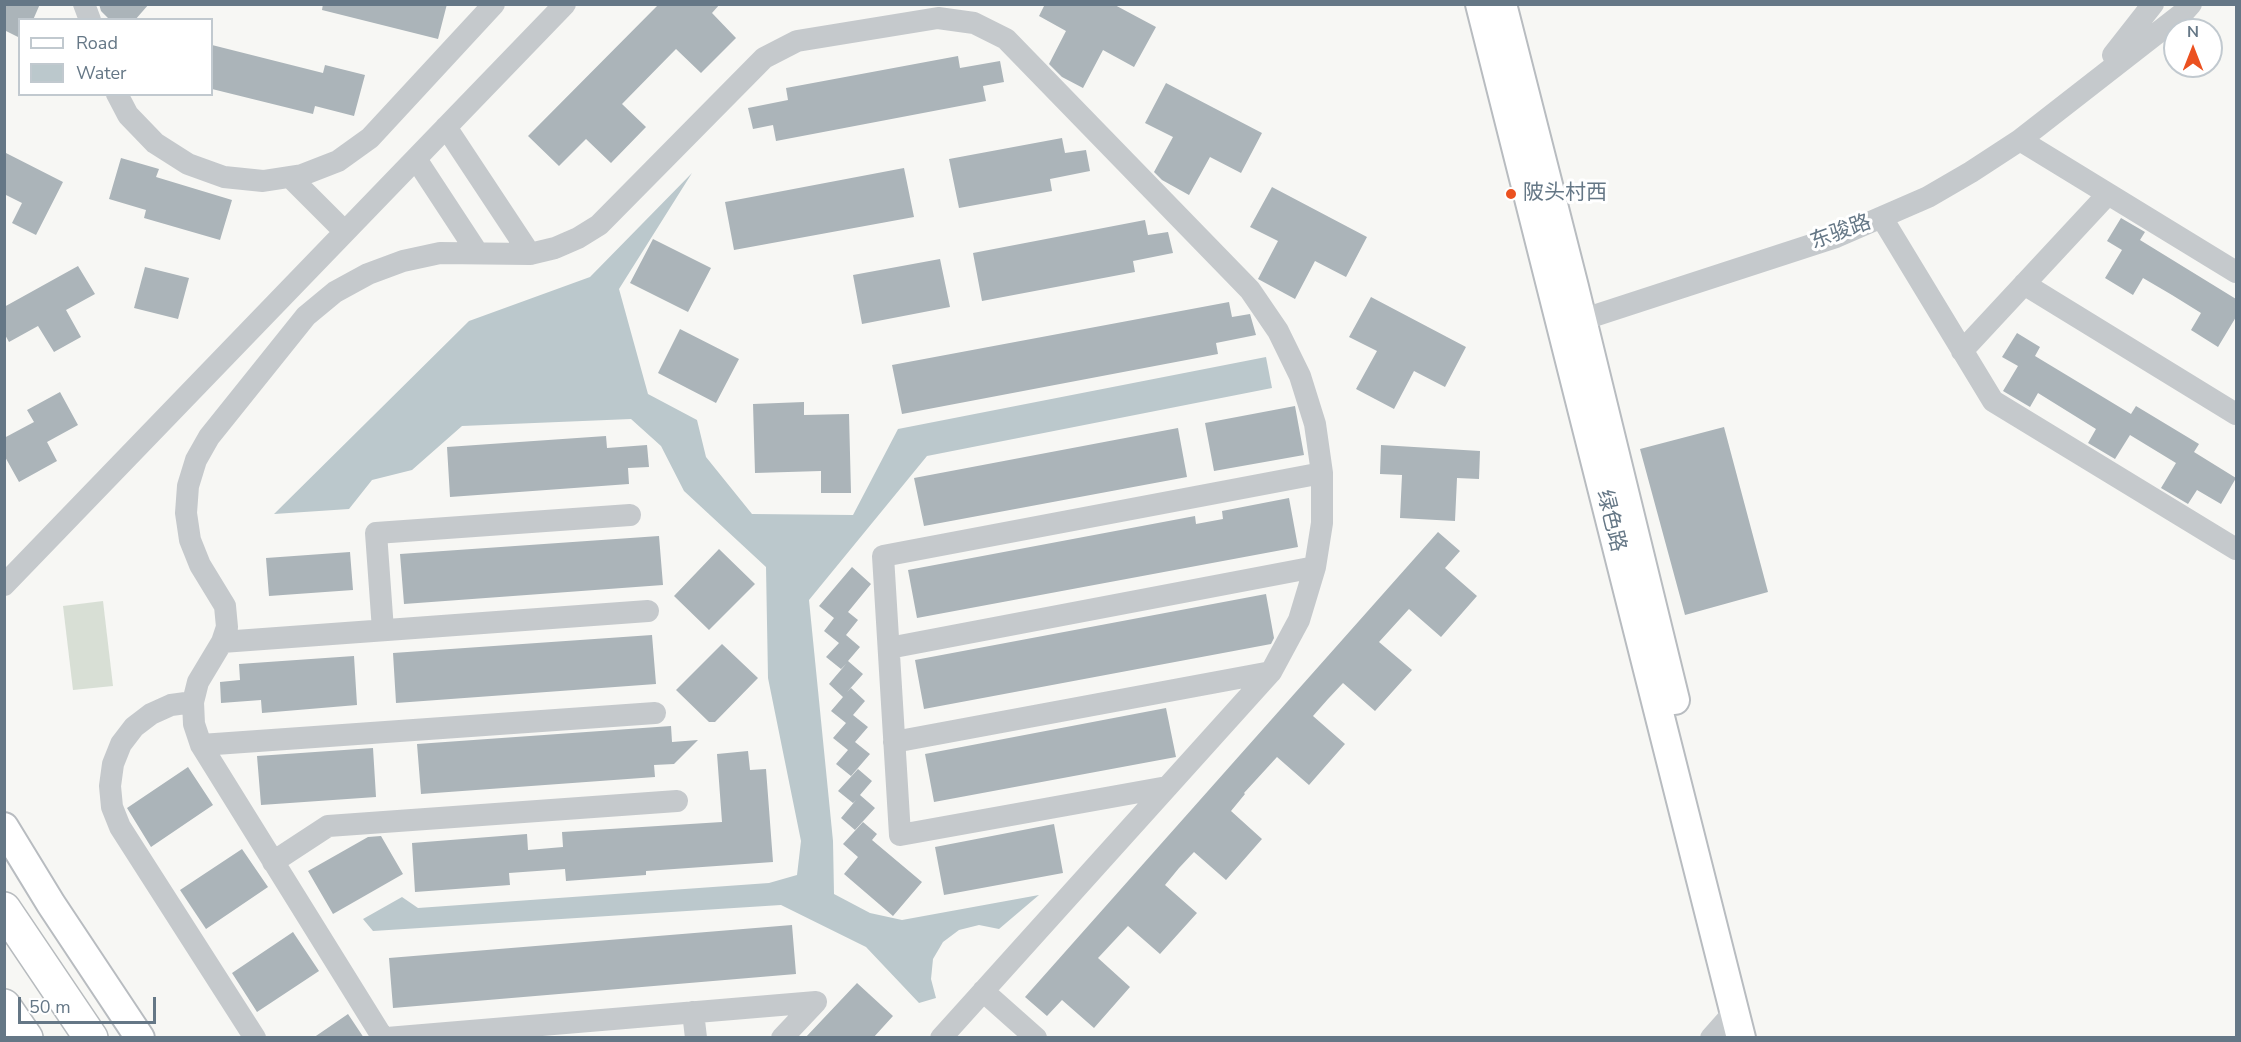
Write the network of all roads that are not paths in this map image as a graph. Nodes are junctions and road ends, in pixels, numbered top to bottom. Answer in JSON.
{"nodes":[{"id":1,"x":494,"y":4,"type":"edge"},
{"id":2,"x":565,"y":4,"type":"edge"},
{"id":3,"x":1480,"y":4,"type":"edge"},
{"id":4,"x":1502,"y":4,"type":"edge"},
{"id":5,"x":2153,"y":4,"type":"edge"},
{"id":6,"x":2191,"y":4,"type":"edge"},
{"id":7,"x":2091,"y":82,"type":"junction"},
{"id":8,"x":118,"y":96,"type":"edge"},
{"id":9,"x":446,"y":127,"type":"junction"},
{"id":10,"x":2020,"y":140,"type":"junction"},
{"id":11,"x":416,"y":159,"type":"junction"},
{"id":12,"x":290,"y":177,"type":"junction"},
{"id":13,"x":2108,"y":194,"type":"junction"},
{"id":14,"x":1882,"y":218,"type":"junction"},
{"id":15,"x":345,"y":232,"type":"junction"},
{"id":16,"x":477,"y":252,"type":"junction"},
{"id":17,"x":530,"y":254,"type":"junction"},
{"id":18,"x":2236,"y":272,"type":"edge"},
{"id":19,"x":2024,"y":284,"type":"junction"},
{"id":20,"x":1572,"y":323,"type":"junction"},
{"id":21,"x":1962,"y":351,"type":"junction"},
{"id":22,"x":2236,"y":414,"type":"edge"},
{"id":23,"x":1322,"y":473,"type":"junction"},
{"id":24,"x":630,"y":515,"type":"dead end"},
{"id":25,"x":2236,"y":549,"type":"edge"},
{"id":26,"x":1315,"y":567,"type":"junction"},
{"id":27,"x":4,"y":585,"type":"edge"},
{"id":28,"x":648,"y":611,"type":"dead end"},
{"id":29,"x":383,"y":630,"type":"junction"},
{"id":30,"x":222,"y":642,"type":"junction"},
{"id":31,"x":889,"y":648,"type":"junction"},
{"id":32,"x":1271,"y":672,"type":"junction"},
{"id":33,"x":193,"y":702,"type":"junction"},
{"id":34,"x":655,"y":712,"type":"dead end"},
{"id":35,"x":894,"y":742,"type":"junction"},
{"id":36,"x":201,"y":745,"type":"junction"},
{"id":37,"x":1167,"y":787,"type":"junction"},
{"id":38,"x":677,"y":801,"type":"dead end"},
{"id":39,"x":4,"y":827,"type":"edge"},
{"id":40,"x":273,"y":862,"type":"junction"},
{"id":41,"x":4,"y":909,"type":"edge"},
{"id":42,"x":983,"y":991,"type":"junction"},
{"id":43,"x":4,"y":1006,"type":"edge"},
{"id":44,"x":693,"y":1012,"type":"junction"},
{"id":45,"x":1737,"y":1024,"type":"edge"},
{"id":46,"x":26,"y":1038,"type":"edge"},
{"id":47,"x":91,"y":1038,"type":"edge"},
{"id":48,"x":140,"y":1038,"type":"edge"},
{"id":49,"x":255,"y":1038,"type":"edge"},
{"id":50,"x":383,"y":1038,"type":"edge"},
{"id":51,"x":387,"y":1038,"type":"edge"},
{"id":52,"x":696,"y":1038,"type":"edge"},
{"id":53,"x":782,"y":1038,"type":"edge"},
{"id":54,"x":941,"y":1038,"type":"edge"},
{"id":55,"x":1036,"y":1038,"type":"edge"},
{"id":56,"x":1711,"y":1038,"type":"edge"},
{"id":57,"x":1755,"y":1038,"type":"edge"}],
"edges":[{"from":1,"to":12,"type":"street"},
{"from":2,"to":9,"type":"street"},
{"from":3,"to":20,"type":"main road","name":"绿色路"},
{"from":4,"to":20,"type":"main road","name":"绿色路"},
{"from":5,"to":7,"type":"street","name":"东骏路"},
{"from":6,"to":7,"type":"street","name":"东骏路"},
{"from":7,"to":10,"type":"street","name":"东骏路"},
{"from":8,"to":12,"type":"street"},
{"from":9,"to":11,"type":"street"},
{"from":9,"to":17,"type":"street"},
{"from":10,"to":13,"type":"street"},
{"from":10,"to":14,"type":"street","name":"东骏路"},
{"from":11,"to":15,"type":"street"},
{"from":11,"to":16,"type":"street"},
{"from":12,"to":15,"type":"street"},
{"from":13,"to":18,"type":"street"},
{"from":13,"to":19,"type":"street"},
{"from":14,"to":20,"type":"street","name":"东骏路"},
{"from":14,"to":21,"type":"street"},
{"from":15,"to":27,"type":"street"},
{"from":16,"to":17,"type":"street"},
{"from":16,"to":30,"type":"street"},
{"from":17,"to":23,"type":"street"},
{"from":19,"to":21,"type":"street"},
{"from":19,"to":22,"type":"street"},
{"from":20,"to":45,"type":"main road","name":"绿色路"},
{"from":20,"to":57,"type":"main road","name":"绿色路"},
{"from":21,"to":25,"type":"street"},
{"from":23,"to":26,"type":"street"},
{"from":23,"to":31,"type":"street"},
{"from":24,"to":29,"type":"street"},
{"from":26,"to":31,"type":"street"},
{"from":26,"to":32,"type":"street"},
{"from":28,"to":29,"type":"street"},
{"from":29,"to":30,"type":"street"},
{"from":30,"to":33,"type":"street"},
{"from":31,"to":35,"type":"street"},
{"from":32,"to":35,"type":"street"},
{"from":32,"to":37,"type":"street"},
{"from":33,"to":36,"type":"street"},
{"from":33,"to":49,"type":"street"},
{"from":34,"to":36,"type":"street"},
{"from":35,"to":37,"type":"street"},
{"from":36,"to":40,"type":"street"},
{"from":37,"to":42,"type":"street"},
{"from":38,"to":40,"type":"street"},
{"from":39,"to":48,"type":"main road"},
{"from":40,"to":50,"type":"street"},
{"from":41,"to":47,"type":"highway"},
{"from":42,"to":54,"type":"street"},
{"from":42,"to":55,"type":"street"},
{"from":43,"to":46,"type":"highway"},
{"from":44,"to":51,"type":"street"},
{"from":44,"to":52,"type":"street"},
{"from":44,"to":53,"type":"street"},
{"from":45,"to":56,"type":"street"}]}
